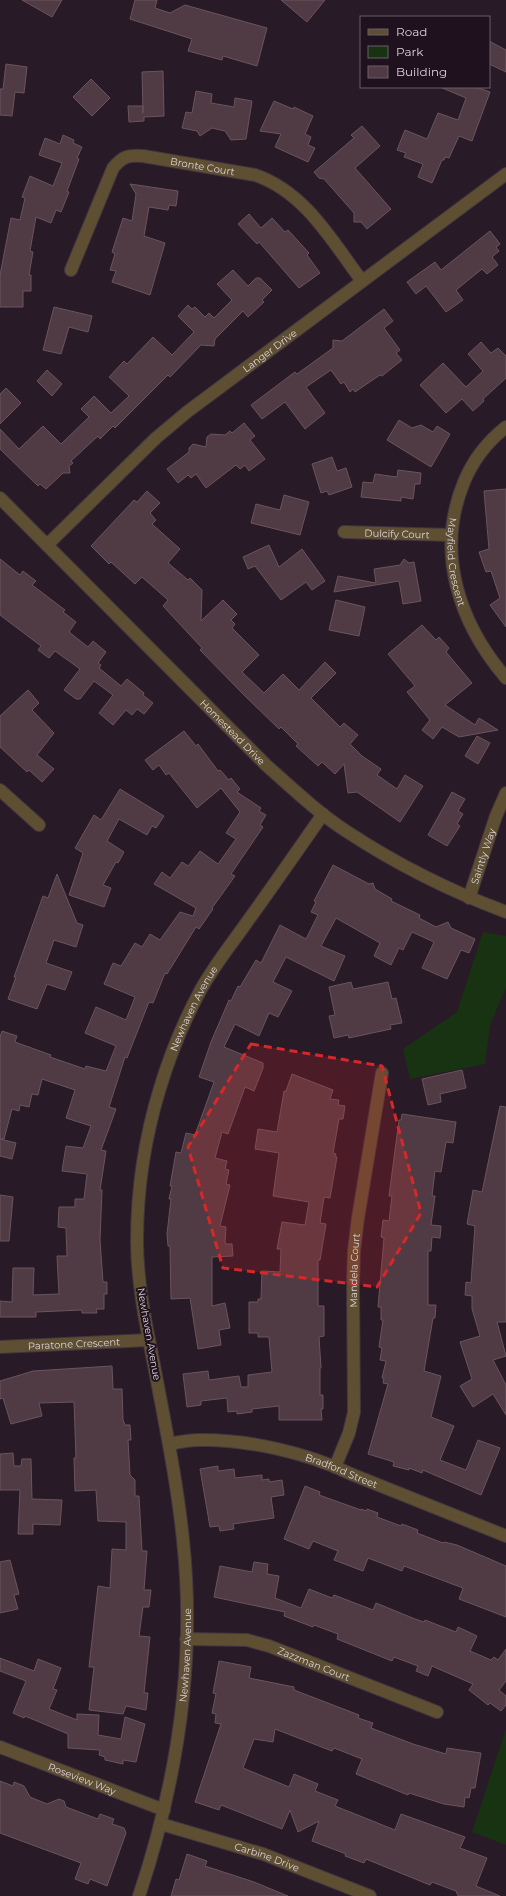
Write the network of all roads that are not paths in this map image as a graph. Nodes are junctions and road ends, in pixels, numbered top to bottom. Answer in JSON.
{"nodes":[{"id":1,"x":506,"y":174,"type":"edge"},
{"id":2,"x":71,"y":270,"type":"dead end"},
{"id":3,"x":362,"y":281,"type":"junction"},
{"id":4,"x":506,"y":427,"type":"edge"},
{"id":5,"x":0,"y":498,"type":"edge"},
{"id":6,"x":344,"y":532,"type":"dead end"},
{"id":7,"x":450,"y":535,"type":"junction"},
{"id":8,"x":47,"y":545,"type":"junction"},
{"id":9,"x":506,"y":678,"type":"edge"},
{"id":10,"x":0,"y":790,"type":"edge"},
{"id":11,"x":506,"y":793,"type":"edge"},
{"id":12,"x":323,"y":814,"type":"junction"},
{"id":13,"x":39,"y":826,"type":"dead end"},
{"id":14,"x":469,"y":898,"type":"junction"},
{"id":15,"x":506,"y":912,"type":"edge"},
{"id":16,"x":382,"y":1073,"type":"dead end"},
{"id":17,"x":149,"y":1340,"type":"junction"},
{"id":18,"x":0,"y":1347,"type":"edge"},
{"id":19,"x":169,"y":1444,"type":"junction"},
{"id":20,"x":335,"y":1467,"type":"junction"},
{"id":21,"x":506,"y":1536,"type":"edge"},
{"id":22,"x":186,"y":1639,"type":"junction"},
{"id":23,"x":437,"y":1712,"type":"dead end"},
{"id":24,"x":0,"y":1747,"type":"edge"},
{"id":25,"x":164,"y":1810,"type":"junction"},
{"id":26,"x":161,"y":1824,"type":"junction"},
{"id":27,"x":139,"y":1896,"type":"edge"},
{"id":28,"x":370,"y":1896,"type":"edge"}],
"edges":[{"from":1,"to":3,"type":"street","name":"Langer Drive"},
{"from":2,"to":3,"type":"street","name":"Bronte Court"},
{"from":3,"to":8,"type":"street","name":"Langer Drive"},
{"from":4,"to":7,"type":"street","name":"Mayfield Crescent"},
{"from":5,"to":8,"type":"street","name":"Homestead Drive"},
{"from":6,"to":7,"type":"street","name":"Dulcify Court"},
{"from":7,"to":9,"type":"street","name":"Mayfield Crescent"},
{"from":8,"to":12,"type":"street","name":"Homestead Drive"},
{"from":10,"to":13,"type":"street"},
{"from":11,"to":14,"type":"street","name":"Saintly Way"},
{"from":12,"to":14,"type":"street","name":"Homestead Drive"},
{"from":12,"to":17,"type":"street","name":"Newhaven Avenue"},
{"from":14,"to":15,"type":"street","name":"Homestead Drive"},
{"from":16,"to":20,"type":"street","name":"Mandela Court"},
{"from":17,"to":18,"type":"street","name":"Paratone Crescent"},
{"from":17,"to":19,"type":"street","name":"Newhaven Avenue"},
{"from":19,"to":20,"type":"street","name":"Bradford Street"},
{"from":19,"to":22,"type":"street","name":"Newhaven Avenue"},
{"from":20,"to":21,"type":"street","name":"Bradford Street"},
{"from":22,"to":23,"type":"street","name":"Zazzman Court"},
{"from":22,"to":25,"type":"street","name":"Newhaven Avenue"},
{"from":24,"to":25,"type":"street","name":"Roseview Way"},
{"from":25,"to":26,"type":"street","name":"Newhaven Avenue"},
{"from":26,"to":27,"type":"street","name":"Newhaven Avenue"},
{"from":26,"to":28,"type":"street","name":"Carbine Drive"}]}
